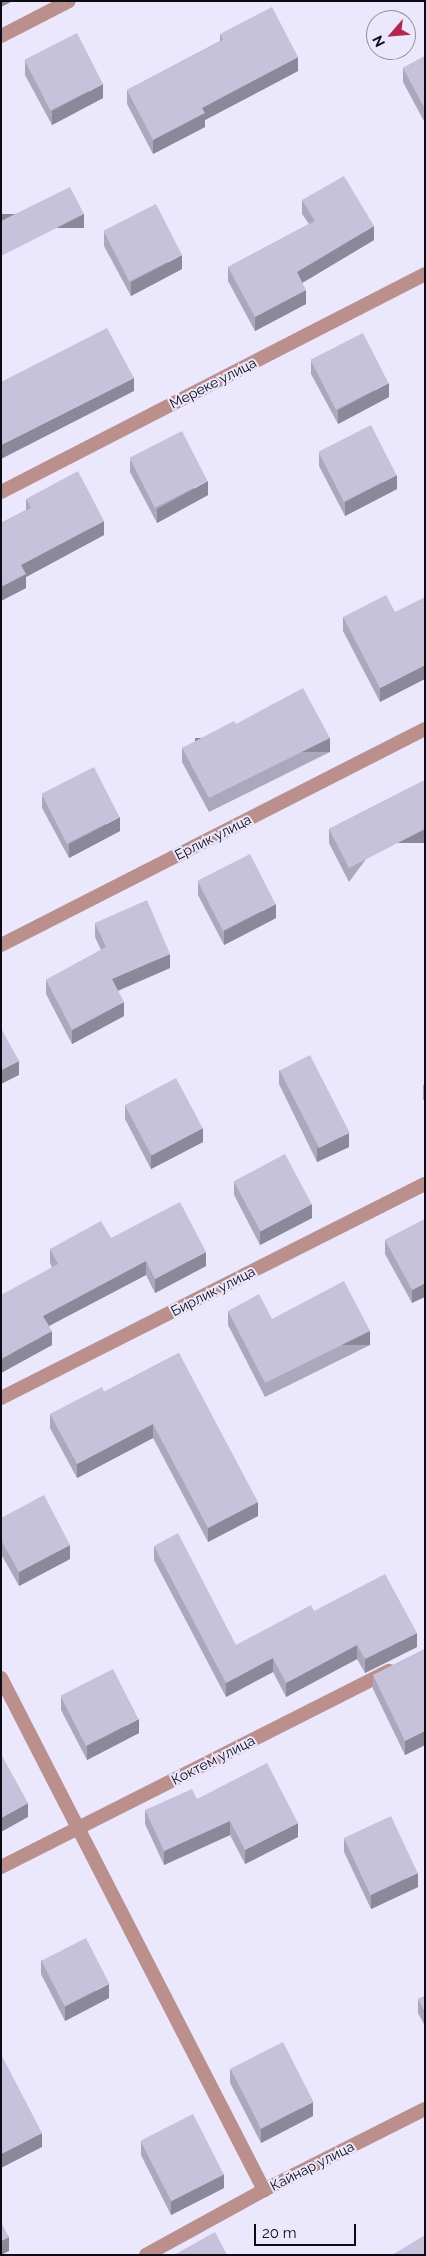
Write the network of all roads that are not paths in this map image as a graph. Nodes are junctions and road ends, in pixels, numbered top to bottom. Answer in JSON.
{"nodes":[{"id":1,"x":69,"y":1,"type":"edge"},
{"id":2,"x":1,"y":36,"type":"edge"},
{"id":3,"x":425,"y":274,"type":"edge"},
{"id":4,"x":1,"y":492,"type":"edge"},
{"id":5,"x":425,"y":729,"type":"edge"},
{"id":6,"x":1,"y":945,"type":"edge"},
{"id":7,"x":425,"y":1184,"type":"edge"},
{"id":8,"x":1,"y":1398,"type":"edge"},
{"id":9,"x":398,"y":1666,"type":"edge"},
{"id":10,"x":1,"y":1678,"type":"edge"},
{"id":11,"x":78,"y":1828,"type":"junction"},
{"id":12,"x":1,"y":1867,"type":"edge"},
{"id":13,"x":425,"y":2109,"type":"edge"},
{"id":14,"x":264,"y":2190,"type":"junction"},
{"id":15,"x":146,"y":2255,"type":"edge"}],
"edges":[{"from":1,"to":2,"type":"street"},
{"from":3,"to":4,"type":"street","name":"Мереке улица"},
{"from":5,"to":6,"type":"street","name":"Ерлик улица"},
{"from":7,"to":8,"type":"street","name":"Бирлик улица"},
{"from":9,"to":11,"type":"street","name":"Коктем улица"},
{"from":10,"to":11,"type":"street"},
{"from":11,"to":12,"type":"street","name":"Коктем улица"},
{"from":11,"to":14,"type":"street"},
{"from":13,"to":14,"type":"street","name":"Кайнар улица"},
{"from":14,"to":15,"type":"street","name":"Кайнар улица"}]}
